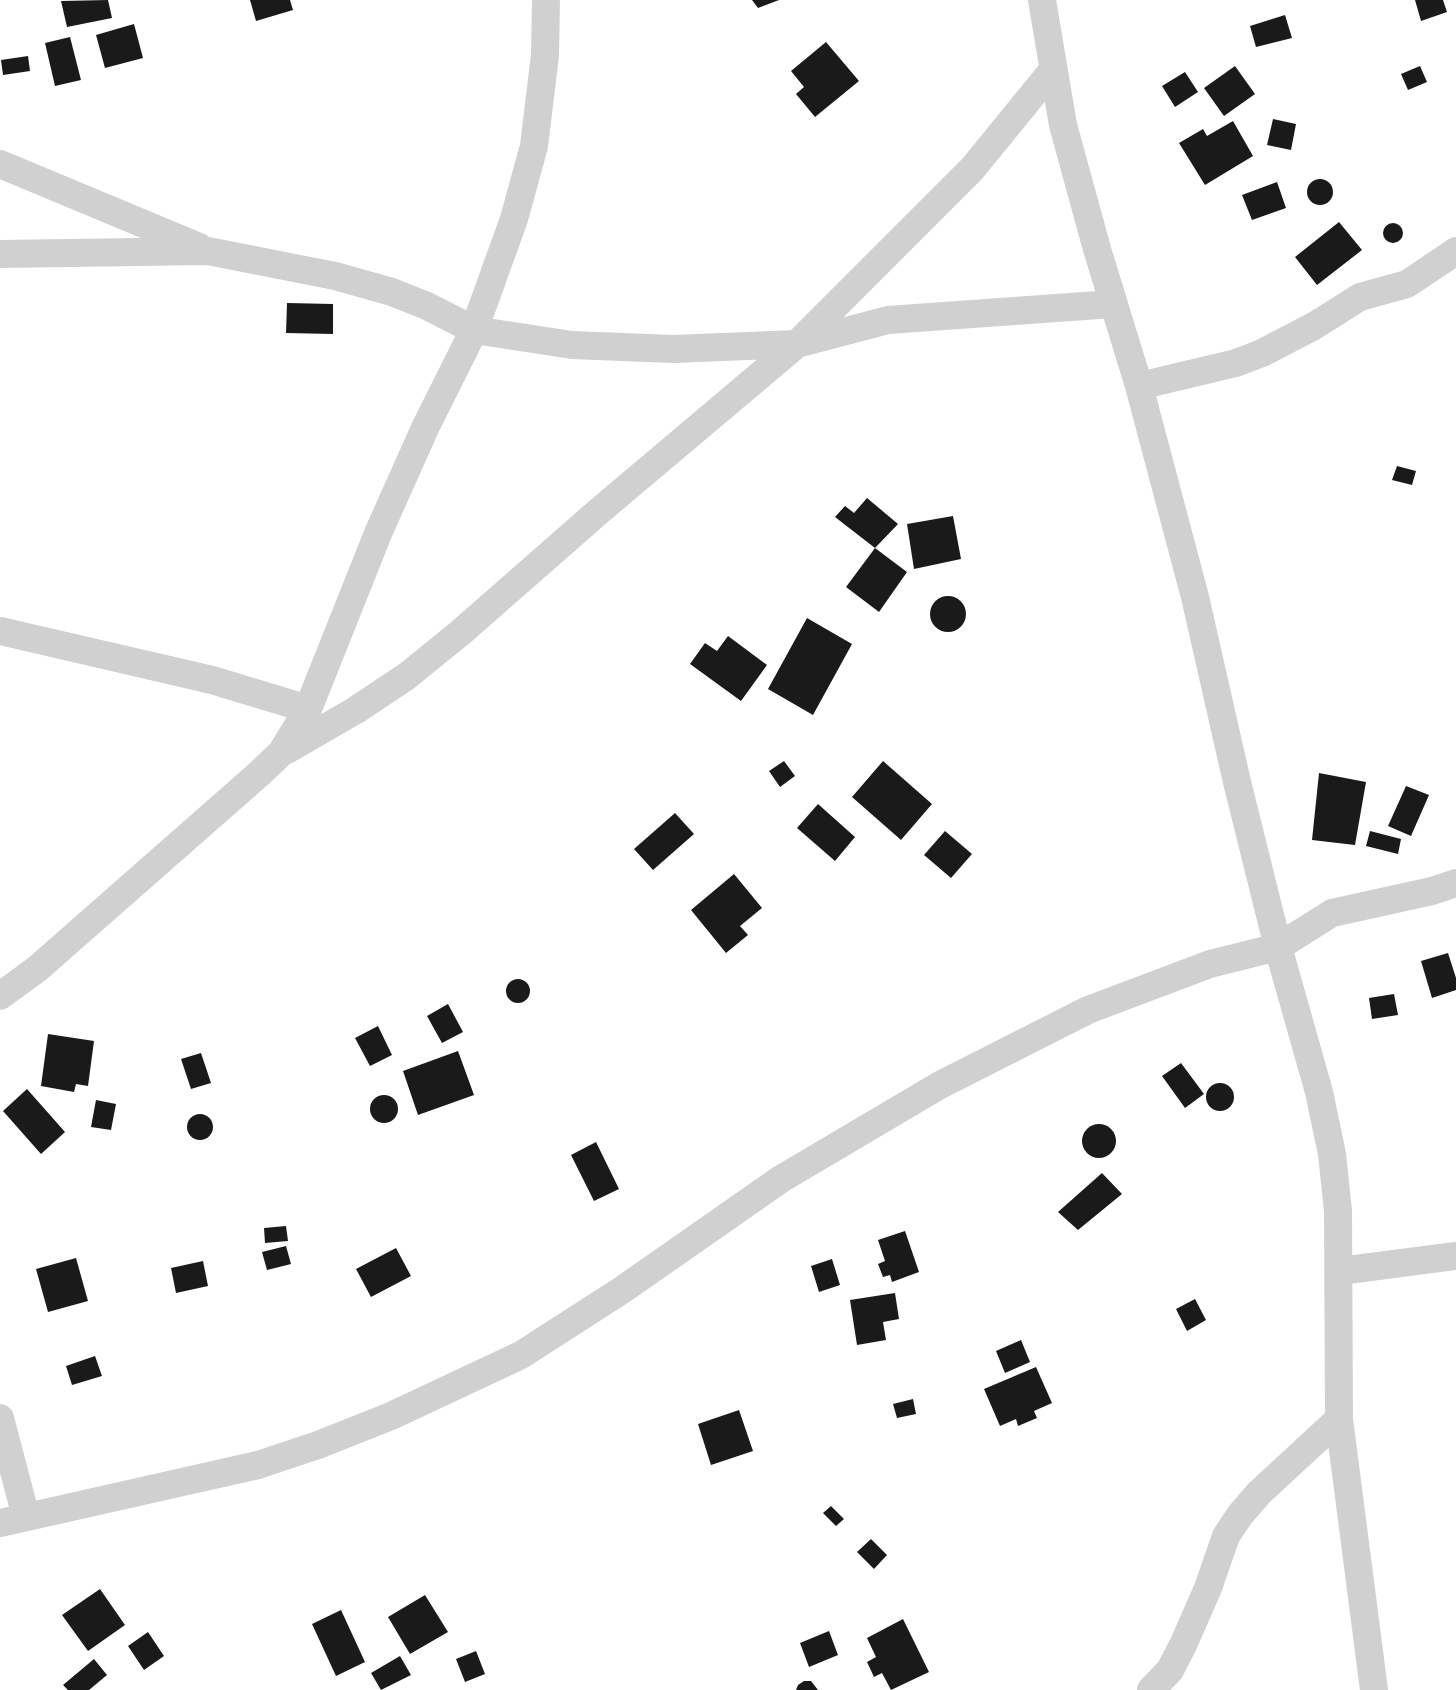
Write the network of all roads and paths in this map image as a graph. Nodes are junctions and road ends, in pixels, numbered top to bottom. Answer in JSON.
{"nodes":[{"id":1,"x":546,"y":0,"type":"edge"},
{"id":2,"x":1042,"y":0,"type":"edge"},
{"id":3,"x":1052,"y":71,"type":"junction"},
{"id":4,"x":0,"y":164,"type":"edge"},
{"id":5,"x":208,"y":251,"type":"junction"},
{"id":6,"x":1456,"y":251,"type":"edge"},
{"id":7,"x":0,"y":254,"type":"edge"},
{"id":8,"x":1113,"y":304,"type":"junction"},
{"id":9,"x":474,"y":330,"type":"junction"},
{"id":10,"x":797,"y":344,"type":"junction"},
{"id":11,"x":1139,"y":386,"type":"junction"},
{"id":12,"x":0,"y":631,"type":"edge"},
{"id":13,"x":308,"y":709,"type":"junction"},
{"id":14,"x":281,"y":753,"type":"junction"},
{"id":15,"x":1456,"y":883,"type":"edge"},
{"id":16,"x":1278,"y":947,"type":"junction"},
{"id":17,"x":0,"y":996,"type":"edge"},
{"id":18,"x":1456,"y":1256,"type":"edge"},
{"id":19,"x":1339,"y":1270,"type":"junction"},
{"id":20,"x":0,"y":1418,"type":"edge"},
{"id":21,"x":1339,"y":1419,"type":"junction"},
{"id":22,"x":13,"y":1520,"type":"edge"},
{"id":23,"x":1151,"y":1690,"type":"edge"},
{"id":24,"x":1374,"y":1690,"type":"edge"}],
"edges":[{"from":1,"to":9,"type":"street"},
{"from":2,"to":3,"type":"street"},
{"from":3,"to":8,"type":"street"},
{"from":3,"to":10,"type":"street"},
{"from":4,"to":5,"type":"street"},
{"from":5,"to":7,"type":"street"},
{"from":5,"to":9,"type":"street"},
{"from":6,"to":11,"type":"street"},
{"from":8,"to":10,"type":"street"},
{"from":8,"to":11,"type":"street"},
{"from":9,"to":10,"type":"street"},
{"from":9,"to":13,"type":"street"},
{"from":10,"to":14,"type":"street"},
{"from":11,"to":16,"type":"street"},
{"from":12,"to":13,"type":"street"},
{"from":13,"to":14,"type":"street"},
{"from":14,"to":17,"type":"street"},
{"from":15,"to":16,"type":"street"},
{"from":16,"to":19,"type":"street"},
{"from":16,"to":22,"type":"street"},
{"from":18,"to":19,"type":"street"},
{"from":19,"to":21,"type":"street"},
{"from":20,"to":22,"type":"street"},
{"from":21,"to":23,"type":"street"},
{"from":21,"to":24,"type":"street"}]}
